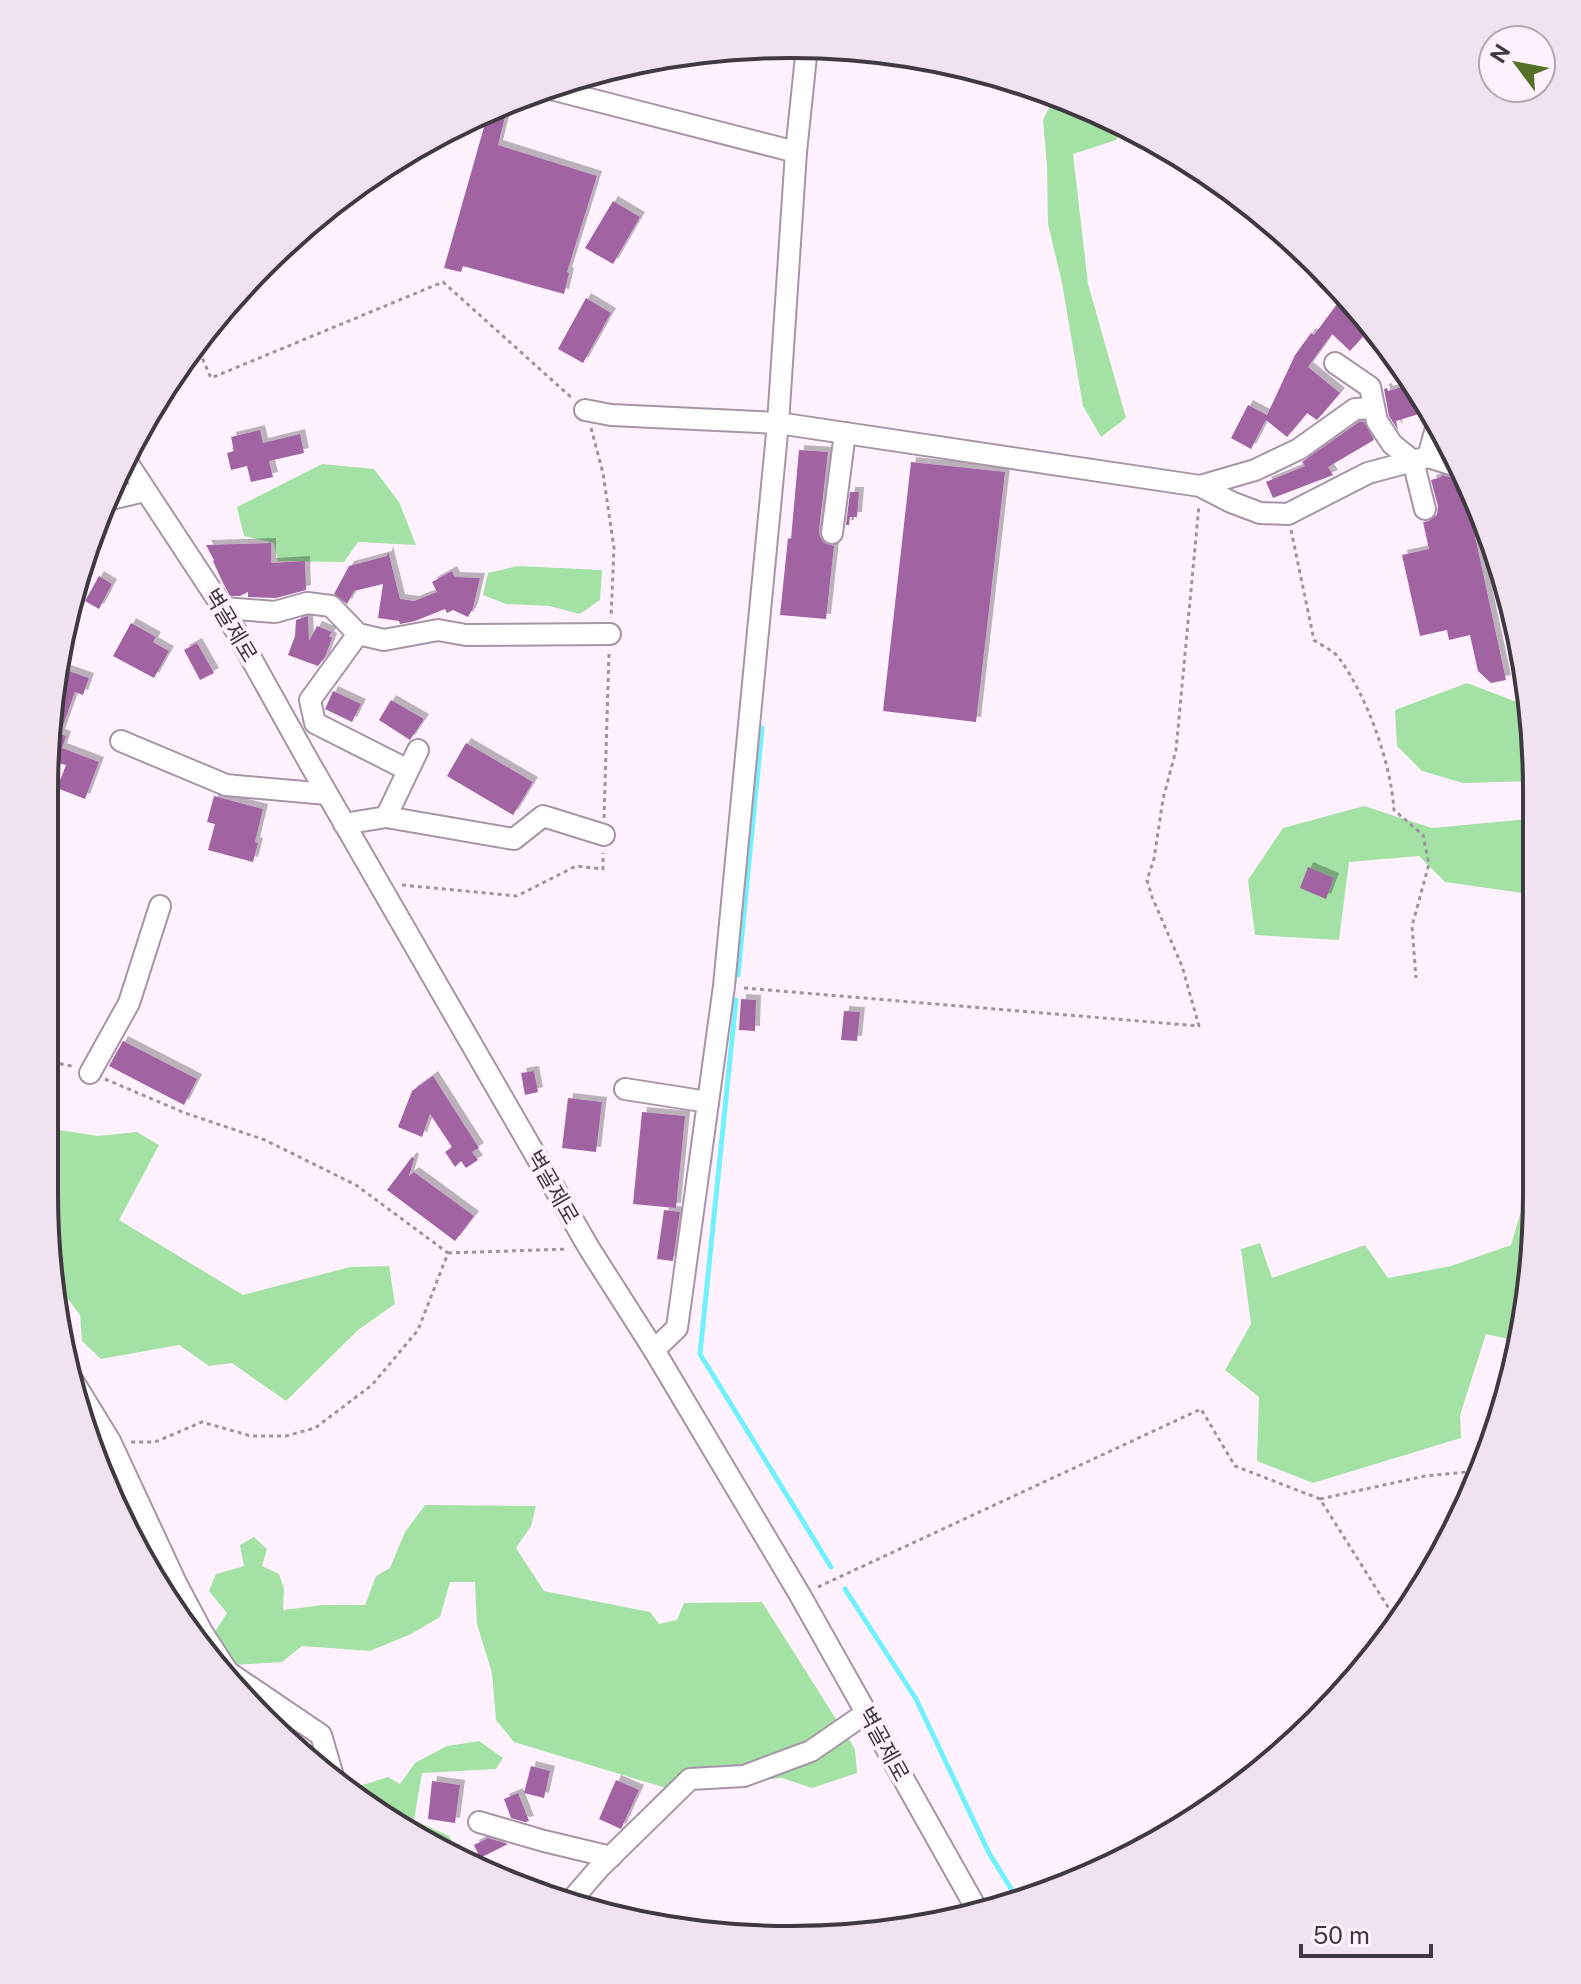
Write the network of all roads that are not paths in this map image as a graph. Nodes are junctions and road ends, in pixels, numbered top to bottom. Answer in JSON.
{"nodes":[{"id":1,"x":806,"y":59,"type":"edge"},
{"id":2,"x":567,"y":93,"type":"edge"},
{"id":3,"x":796,"y":152,"type":"junction"},
{"id":4,"x":1335,"y":363,"type":"dead end"},
{"id":5,"x":1374,"y":408,"type":"junction"},
{"id":6,"x":585,"y":410,"type":"road end"},
{"id":7,"x":778,"y":423,"type":"junction"},
{"id":8,"x":845,"y":433,"type":"junction"},
{"id":9,"x":1431,"y":436,"type":"edge"},
{"id":10,"x":1421,"y":459,"type":"junction"},
{"id":11,"x":1445,"y":464,"type":"edge"},
{"id":12,"x":132,"y":471,"type":"edge"},
{"id":13,"x":1200,"y":486,"type":"junction"},
{"id":14,"x":144,"y":491,"type":"junction"},
{"id":15,"x":120,"y":497,"type":"edge"},
{"id":16,"x":1425,"y":509,"type":"dead end"},
{"id":17,"x":832,"y":533,"type":"dead end"},
{"id":18,"x":223,"y":608,"type":"junction"},
{"id":19,"x":358,"y":634,"type":"junction"},
{"id":20,"x":610,"y":634,"type":"road end"},
{"id":21,"x":121,"y":741,"type":"dead end"},
{"id":22,"x":418,"y":750,"type":"dead end"},
{"id":23,"x":408,"y":770,"type":"junction"},
{"id":24,"x":327,"y":794,"type":"junction"},
{"id":25,"x":386,"y":817,"type":"junction"},
{"id":26,"x":344,"y":824,"type":"junction"},
{"id":27,"x":604,"y":835,"type":"road end"},
{"id":28,"x":160,"y":906,"type":"dead end"},
{"id":29,"x":90,"y":1073,"type":"road end"},
{"id":30,"x":625,"y":1089,"type":"dead end"},
{"id":31,"x":708,"y":1102,"type":"junction"},
{"id":32,"x":654,"y":1350,"type":"junction"},
{"id":33,"x":91,"y":1411,"type":"edge"},
{"id":34,"x":196,"y":1621,"type":"edge"},
{"id":35,"x":252,"y":1689,"type":"edge"},
{"id":36,"x":866,"y":1713,"type":"junction"},
{"id":37,"x":329,"y":1761,"type":"edge"},
{"id":38,"x":479,"y":1822,"type":"dead end"},
{"id":39,"x":611,"y":1857,"type":"junction"},
{"id":40,"x":577,"y":1894,"type":"edge"},
{"id":41,"x":973,"y":1903,"type":"edge"}],
"edges":[{"from":1,"to":3,"type":"street"},
{"from":2,"to":3,"type":"street"},
{"from":3,"to":7,"type":"street"},
{"from":4,"to":5,"type":"street"},
{"from":5,"to":10,"type":"street"},
{"from":5,"to":13,"type":"street"},
{"from":6,"to":7,"type":"street"},
{"from":7,"to":8,"type":"street"},
{"from":7,"to":31,"type":"street"},
{"from":8,"to":13,"type":"street"},
{"from":8,"to":17,"type":"street"},
{"from":9,"to":10,"type":"street"},
{"from":10,"to":11,"type":"street"},
{"from":10,"to":13,"type":"street"},
{"from":10,"to":16,"type":"street"},
{"from":12,"to":14,"type":"street","name":"벽골제로"},
{"from":14,"to":15,"type":"street"},
{"from":14,"to":18,"type":"street","name":"벽골제로"},
{"from":18,"to":19,"type":"street"},
{"from":18,"to":24,"type":"street","name":"벽골제로"},
{"from":19,"to":20,"type":"street"},
{"from":19,"to":23,"type":"street"},
{"from":21,"to":24,"type":"street"},
{"from":22,"to":23,"type":"street"},
{"from":23,"to":25,"type":"street"},
{"from":24,"to":26,"type":"street","name":"벽골제로"},
{"from":25,"to":26,"type":"street"},
{"from":25,"to":27,"type":"street"},
{"from":26,"to":32,"type":"street","name":"벽골제로"},
{"from":28,"to":29,"type":"street"},
{"from":30,"to":31,"type":"street"},
{"from":31,"to":32,"type":"street"},
{"from":32,"to":36,"type":"street","name":"벽골제로"},
{"from":33,"to":34,"type":"street"},
{"from":35,"to":37,"type":"street"},
{"from":36,"to":39,"type":"street"},
{"from":36,"to":41,"type":"street","name":"벽골제로"},
{"from":38,"to":39,"type":"street"},
{"from":39,"to":40,"type":"street"}]}
